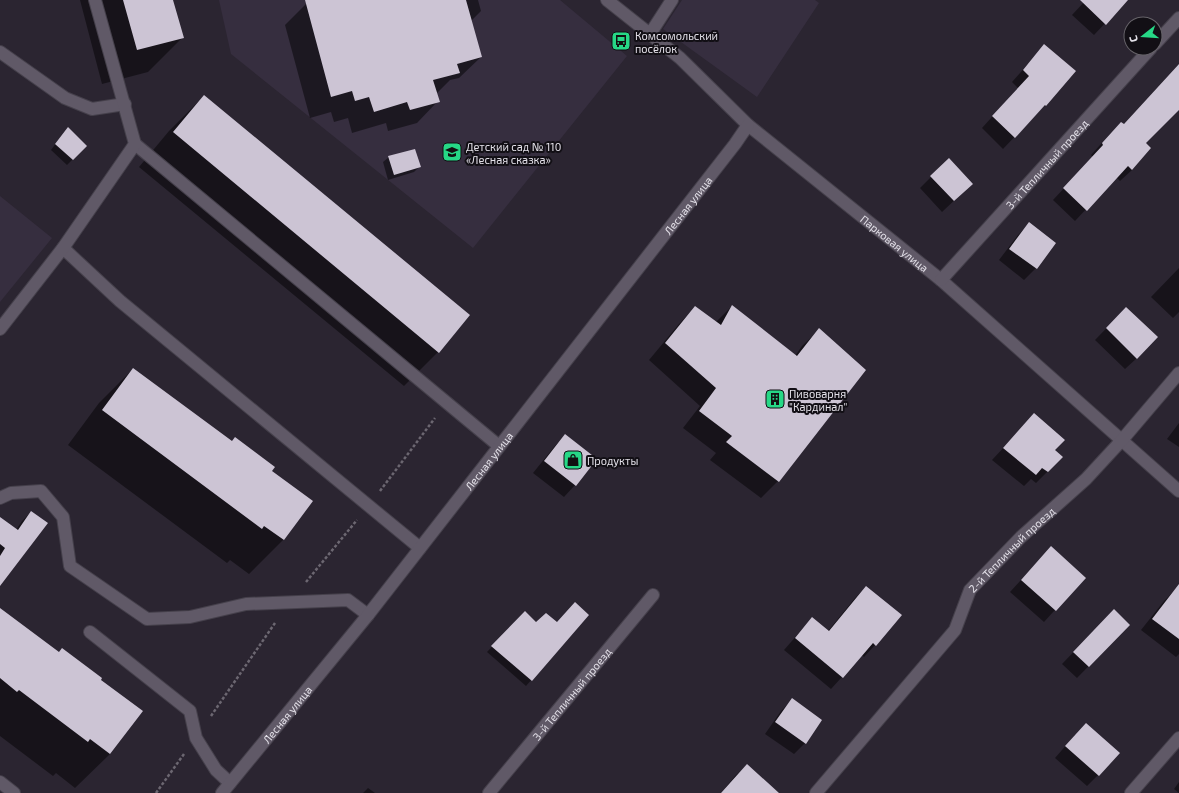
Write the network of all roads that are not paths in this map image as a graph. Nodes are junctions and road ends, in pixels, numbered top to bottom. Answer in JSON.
{"nodes":[{"id":1,"x":95,"y":0,"type":"edge"},
{"id":2,"x":607,"y":0,"type":"edge"},
{"id":3,"x":672,"y":0,"type":"edge"},
{"id":4,"x":1179,"y":18,"type":"edge"},
{"id":5,"x":650,"y":34,"type":"junction"},
{"id":6,"x":1163,"y":35,"type":"edge"},
{"id":7,"x":0,"y":52,"type":"edge"},
{"id":8,"x":1145,"y":56,"type":"edge"},
{"id":9,"x":125,"y":104,"type":"junction"},
{"id":10,"x":748,"y":125,"type":"junction"},
{"id":11,"x":135,"y":144,"type":"junction"},
{"id":12,"x":63,"y":248,"type":"junction"},
{"id":13,"x":941,"y":280,"type":"junction"},
{"id":14,"x":0,"y":329,"type":"edge"},
{"id":15,"x":1179,"y":373,"type":"edge"},
{"id":16,"x":1122,"y":440,"type":"junction"},
{"id":17,"x":500,"y":446,"type":"junction"},
{"id":18,"x":1179,"y":491,"type":"edge"},
{"id":19,"x":0,"y":498,"type":"edge"},
{"id":20,"x":420,"y":548,"type":"junction"},
{"id":21,"x":653,"y":595,"type":"dead end"},
{"id":22,"x":368,"y":614,"type":"junction"},
{"id":23,"x":90,"y":632,"type":"dead end"},
{"id":24,"x":1179,"y":738,"type":"edge"},
{"id":25,"x":0,"y":782,"type":"edge"},
{"id":26,"x":226,"y":788,"type":"edge"},
{"id":27,"x":14,"y":793,"type":"edge"},
{"id":28,"x":489,"y":793,"type":"edge"},
{"id":29,"x":816,"y":793,"type":"edge"},
{"id":30,"x":1131,"y":793,"type":"edge"}],
"edges":[{"from":1,"to":9,"type":"street"},
{"from":2,"to":5,"type":"street","name":"Парковая улица"},
{"from":3,"to":5,"type":"street"},
{"from":4,"to":6,"type":"street"},
{"from":5,"to":10,"type":"street","name":"Парковая улица"},
{"from":7,"to":9,"type":"street"},
{"from":8,"to":13,"type":"street","name":"3-й Тепличный проезд"},
{"from":9,"to":11,"type":"street"},
{"from":10,"to":13,"type":"street","name":"Парковая улица"},
{"from":10,"to":17,"type":"street","name":"Лесная улица"},
{"from":11,"to":12,"type":"street"},
{"from":11,"to":17,"type":"street"},
{"from":12,"to":14,"type":"street"},
{"from":12,"to":20,"type":"street"},
{"from":13,"to":16,"type":"street","name":"Парковая улица"},
{"from":15,"to":16,"type":"street","name":"2-й Тепличный проезд"},
{"from":16,"to":18,"type":"street","name":"Парковая улица"},
{"from":16,"to":29,"type":"street","name":"2-й Тепличный проезд"},
{"from":17,"to":20,"type":"street","name":"Лесная улица"},
{"from":19,"to":22,"type":"street"},
{"from":20,"to":22,"type":"street","name":"Лесная улица"},
{"from":21,"to":28,"type":"street","name":"3-й Тепличный проезд"},
{"from":22,"to":26,"type":"street","name":"Лесная улица"},
{"from":23,"to":26,"type":"street"},
{"from":24,"to":30,"type":"street"},
{"from":25,"to":27,"type":"street"}]}
